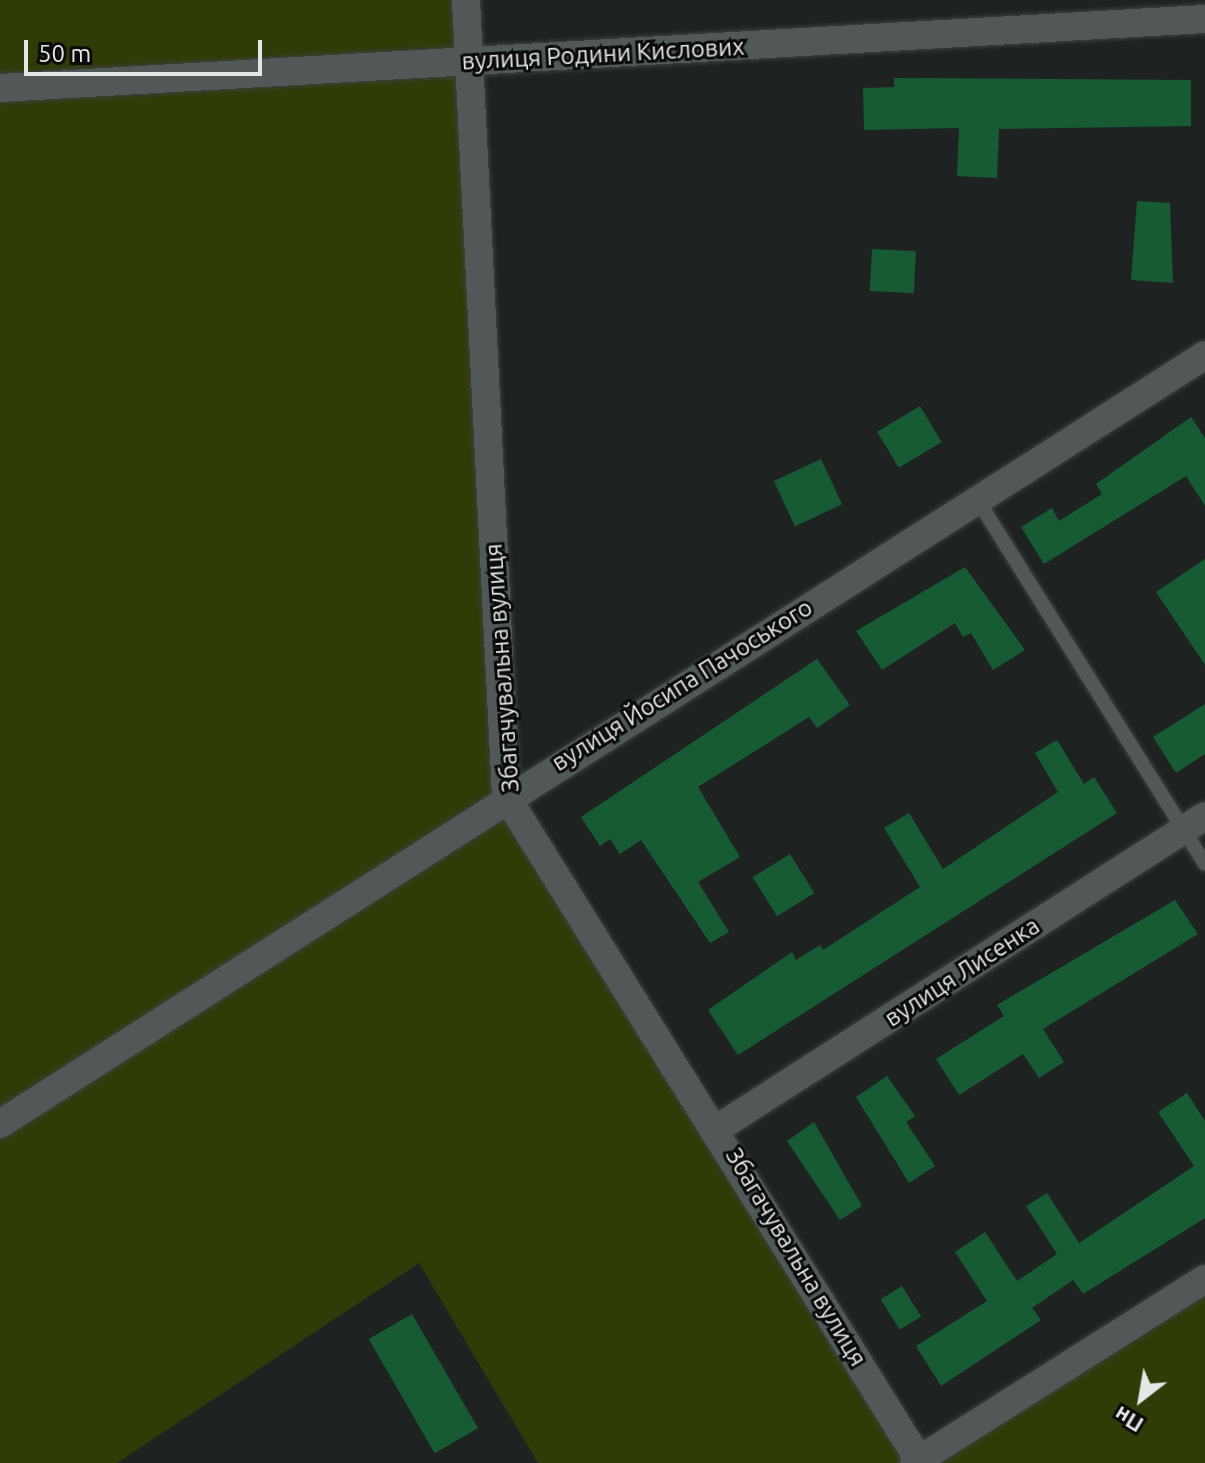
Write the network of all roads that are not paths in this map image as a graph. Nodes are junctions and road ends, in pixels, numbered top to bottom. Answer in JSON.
{"nodes":[{"id":1,"x":466,"y":0,"type":"edge"},
{"id":2,"x":1205,"y":19,"type":"edge"},
{"id":3,"x":469,"y":61,"type":"junction"},
{"id":4,"x":0,"y":88,"type":"edge"},
{"id":5,"x":1205,"y":355,"type":"edge"},
{"id":6,"x":977,"y":499,"type":"junction"},
{"id":7,"x":506,"y":796,"type":"junction"},
{"id":8,"x":1194,"y":824,"type":"edge"},
{"id":9,"x":1205,"y":864,"type":"edge"},
{"id":10,"x":0,"y":1124,"type":"edge"},
{"id":11,"x":718,"y":1128,"type":"junction"},
{"id":12,"x":1205,"y":1279,"type":"edge"},
{"id":13,"x":917,"y":1461,"type":"edge"}],
"edges":[{"from":1,"to":3,"type":"street","name":"Збагачувальна вулиця"},
{"from":2,"to":3,"type":"street","name":"вулиця Родини Кислових"},
{"from":3,"to":4,"type":"street","name":"вулиця Родини Кислових"},
{"from":3,"to":7,"type":"street","name":"Збагачувальна вулиця"},
{"from":5,"to":6,"type":"street","name":"вулиця Йосипа Пачоського"},
{"from":6,"to":7,"type":"street","name":"вулиця Йосипа Пачоського"},
{"from":6,"to":8,"type":"lane"},
{"from":7,"to":10,"type":"street","name":"вулиця Йосипа Пачоського"},
{"from":7,"to":11,"type":"street","name":"Збагачувальна вулиця"},
{"from":8,"to":9,"type":"lane"},
{"from":8,"to":11,"type":"street","name":"вулиця Лисенка"},
{"from":11,"to":13,"type":"street","name":"Збагачувальна вулиця"},
{"from":12,"to":13,"type":"street"}]}
